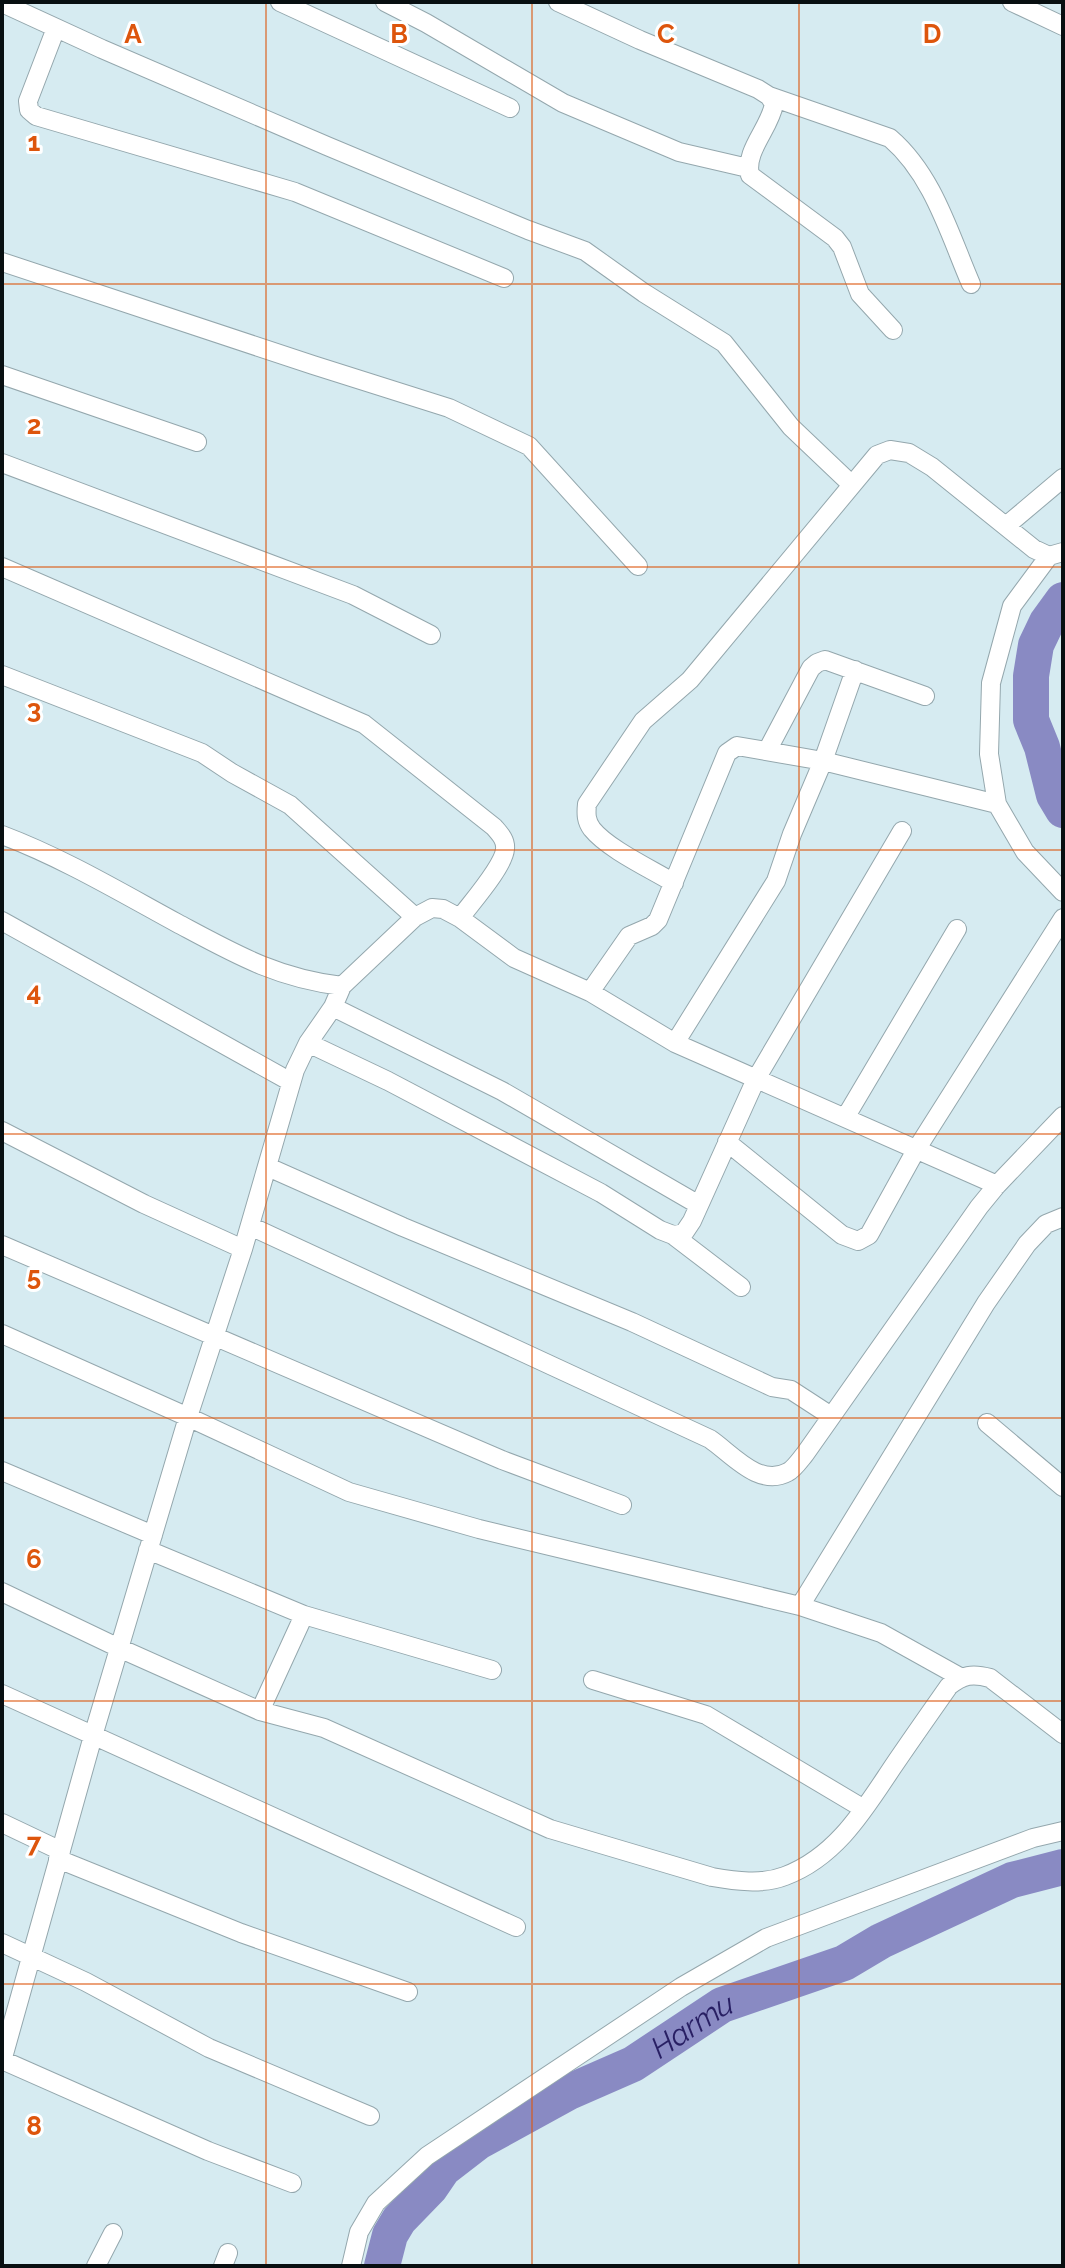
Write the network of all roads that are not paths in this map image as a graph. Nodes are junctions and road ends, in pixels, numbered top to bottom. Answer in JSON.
{"nodes":[{"id":1,"x":280,"y":2,"type":"edge"},
{"id":2,"x":385,"y":2,"type":"edge"},
{"id":3,"x":558,"y":2,"type":"edge"},
{"id":4,"x":1012,"y":2,"type":"edge"},
{"id":5,"x":2,"y":3,"type":"edge"},
{"id":6,"x":1063,"y":26,"type":"edge"},
{"id":7,"x":56,"y":28,"type":"junction"},
{"id":8,"x":769,"y":96,"type":"junction"},
{"id":9,"x":510,"y":108,"type":"dead end"},
{"id":10,"x":748,"y":168,"type":"junction"},
{"id":11,"x":2,"y":262,"type":"edge"},
{"id":12,"x":504,"y":278,"type":"dead end"},
{"id":13,"x":971,"y":284,"type":"dead end"},
{"id":14,"x":893,"y":330,"type":"dead end"},
{"id":15,"x":2,"y":375,"type":"edge"},
{"id":16,"x":197,"y":442,"type":"dead end"},
{"id":17,"x":2,"y":463,"type":"edge"},
{"id":18,"x":1063,"y":478,"type":"edge"},
{"id":19,"x":852,"y":485,"type":"junction"},
{"id":20,"x":1006,"y":526,"type":"junction"},
{"id":21,"x":1056,"y":554,"type":"edge"},
{"id":22,"x":638,"y":566,"type":"dead end"},
{"id":23,"x":2,"y":567,"type":"edge"},
{"id":24,"x":431,"y":635,"type":"dead end"},
{"id":25,"x":855,"y":670,"type":"junction"},
{"id":26,"x":2,"y":675,"type":"edge"},
{"id":27,"x":925,"y":696,"type":"dead end"},
{"id":28,"x":767,"y":751,"type":"junction"},
{"id":29,"x":823,"y":761,"type":"junction"},
{"id":30,"x":997,"y":804,"type":"junction"},
{"id":31,"x":902,"y":831,"type":"dead end"},
{"id":32,"x":2,"y":835,"type":"edge"},
{"id":33,"x":674,"y":883,"type":"junction"},
{"id":34,"x":1063,"y":892,"type":"edge"},
{"id":35,"x":415,"y":917,"type":"junction"},
{"id":36,"x":460,"y":918,"type":"junction"},
{"id":37,"x":1063,"y":918,"type":"edge"},
{"id":38,"x":2,"y":921,"type":"edge"},
{"id":39,"x":957,"y":929,"type":"dead end"},
{"id":40,"x":342,"y":986,"type":"junction"},
{"id":41,"x":590,"y":992,"type":"junction"},
{"id":42,"x":333,"y":1007,"type":"junction"},
{"id":43,"x":308,"y":1043,"type":"junction"},
{"id":44,"x":675,"y":1043,"type":"junction"},
{"id":45,"x":756,"y":1079,"type":"junction"},
{"id":46,"x":291,"y":1082,"type":"junction"},
{"id":47,"x":1063,"y":1116,"type":"edge"},
{"id":48,"x":845,"y":1118,"type":"junction"},
{"id":49,"x":2,"y":1131,"type":"edge"},
{"id":50,"x":727,"y":1142,"type":"junction"},
{"id":51,"x":916,"y":1150,"type":"junction"},
{"id":52,"x":268,"y":1167,"type":"junction"},
{"id":53,"x":997,"y":1185,"type":"junction"},
{"id":54,"x":699,"y":1205,"type":"junction"},
{"id":55,"x":1063,"y":1217,"type":"edge"},
{"id":56,"x":250,"y":1226,"type":"junction"},
{"id":57,"x":673,"y":1235,"type":"junction"},
{"id":58,"x":2,"y":1245,"type":"edge"},
{"id":59,"x":243,"y":1249,"type":"junction"},
{"id":60,"x":741,"y":1287,"type":"dead end"},
{"id":61,"x":2,"y":1334,"type":"edge"},
{"id":62,"x":214,"y":1336,"type":"junction"},
{"id":63,"x":831,"y":1416,"type":"junction"},
{"id":64,"x":188,"y":1417,"type":"junction"},
{"id":65,"x":987,"y":1423,"type":"dead end"},
{"id":66,"x":2,"y":1471,"type":"edge"},
{"id":67,"x":1063,"y":1487,"type":"edge"},
{"id":68,"x":622,"y":1505,"type":"dead end"},
{"id":69,"x":151,"y":1542,"type":"junction"},
{"id":70,"x":2,"y":1592,"type":"edge"},
{"id":71,"x":800,"y":1606,"type":"junction"},
{"id":72,"x":304,"y":1615,"type":"junction"},
{"id":73,"x":119,"y":1648,"type":"junction"},
{"id":74,"x":492,"y":1670,"type":"dead end"},
{"id":75,"x":960,"y":1677,"type":"junction"},
{"id":76,"x":593,"y":1680,"type":"dead end"},
{"id":77,"x":2,"y":1694,"type":"edge"},
{"id":78,"x":260,"y":1711,"type":"junction"},
{"id":79,"x":1063,"y":1734,"type":"edge"},
{"id":80,"x":93,"y":1736,"type":"junction"},
{"id":81,"x":864,"y":1809,"type":"junction"},
{"id":82,"x":2,"y":1823,"type":"edge"},
{"id":83,"x":1063,"y":1831,"type":"edge"},
{"id":84,"x":60,"y":1855,"type":"junction"},
{"id":85,"x":516,"y":1927,"type":"dead end"},
{"id":86,"x":2,"y":1943,"type":"edge"},
{"id":87,"x":31,"y":1957,"type":"junction"},
{"id":88,"x":408,"y":1992,"type":"dead end"},
{"id":89,"x":2,"y":2060,"type":"edge"},
{"id":90,"x":370,"y":2116,"type":"dead end"},
{"id":91,"x":292,"y":2183,"type":"dead end"},
{"id":92,"x":113,"y":2233,"type":"dead end"},
{"id":93,"x":96,"y":2266,"type":"edge"},
{"id":94,"x":351,"y":2266,"type":"edge"}],
"edges":[{"from":1,"to":9,"type":"street"},
{"from":2,"to":10,"type":"street"},
{"from":3,"to":8,"type":"street"},
{"from":4,"to":6,"type":"street"},
{"from":5,"to":7,"type":"street"},
{"from":7,"to":12,"type":"street"},
{"from":7,"to":19,"type":"street"},
{"from":8,"to":10,"type":"street"},
{"from":8,"to":13,"type":"street"},
{"from":10,"to":14,"type":"street"},
{"from":11,"to":22,"type":"street"},
{"from":15,"to":16,"type":"street"},
{"from":17,"to":24,"type":"street"},
{"from":18,"to":20,"type":"street"},
{"from":19,"to":20,"type":"street"},
{"from":19,"to":33,"type":"street"},
{"from":20,"to":21,"type":"street"},
{"from":21,"to":30,"type":"street"},
{"from":23,"to":36,"type":"street"},
{"from":25,"to":27,"type":"street"},
{"from":25,"to":28,"type":"street"},
{"from":25,"to":29,"type":"street"},
{"from":26,"to":35,"type":"street"},
{"from":28,"to":29,"type":"street"},
{"from":28,"to":33,"type":"street"},
{"from":29,"to":30,"type":"street"},
{"from":29,"to":44,"type":"street"},
{"from":30,"to":34,"type":"street"},
{"from":31,"to":45,"type":"street"},
{"from":32,"to":40,"type":"street"},
{"from":33,"to":41,"type":"street"},
{"from":35,"to":36,"type":"street"},
{"from":35,"to":40,"type":"street"},
{"from":36,"to":41,"type":"street"},
{"from":37,"to":51,"type":"street"},
{"from":38,"to":46,"type":"street"},
{"from":39,"to":48,"type":"street"},
{"from":40,"to":42,"type":"street"},
{"from":41,"to":44,"type":"street"},
{"from":42,"to":43,"type":"street"},
{"from":42,"to":54,"type":"street"},
{"from":43,"to":46,"type":"street"},
{"from":43,"to":57,"type":"street"},
{"from":44,"to":45,"type":"street"},
{"from":45,"to":48,"type":"street"},
{"from":45,"to":50,"type":"street"},
{"from":46,"to":52,"type":"street"},
{"from":47,"to":53,"type":"street"},
{"from":48,"to":51,"type":"street"},
{"from":49,"to":59,"type":"street"},
{"from":50,"to":51,"type":"street"},
{"from":50,"to":54,"type":"street"},
{"from":51,"to":53,"type":"street"},
{"from":52,"to":56,"type":"street"},
{"from":52,"to":63,"type":"street"},
{"from":53,"to":63,"type":"street"},
{"from":54,"to":57,"type":"street"},
{"from":55,"to":71,"type":"street"},
{"from":56,"to":59,"type":"street"},
{"from":56,"to":63,"type":"street"},
{"from":57,"to":60,"type":"street"},
{"from":58,"to":62,"type":"street"},
{"from":59,"to":62,"type":"street"},
{"from":61,"to":64,"type":"street"},
{"from":62,"to":64,"type":"street"},
{"from":62,"to":68,"type":"street"},
{"from":64,"to":69,"type":"street"},
{"from":64,"to":71,"type":"street"},
{"from":65,"to":67,"type":"street"},
{"from":66,"to":69,"type":"street"},
{"from":69,"to":72,"type":"street"},
{"from":69,"to":73,"type":"street"},
{"from":70,"to":73,"type":"street"},
{"from":71,"to":75,"type":"street"},
{"from":72,"to":74,"type":"street"},
{"from":72,"to":78,"type":"street"},
{"from":73,"to":78,"type":"street"},
{"from":73,"to":80,"type":"street"},
{"from":75,"to":79,"type":"street"},
{"from":75,"to":81,"type":"street"},
{"from":76,"to":81,"type":"street"},
{"from":77,"to":80,"type":"street"},
{"from":78,"to":81,"type":"street"},
{"from":80,"to":84,"type":"street"},
{"from":80,"to":85,"type":"street"},
{"from":82,"to":84,"type":"street"},
{"from":83,"to":94,"type":"street"},
{"from":84,"to":87,"type":"street"},
{"from":84,"to":88,"type":"street"},
{"from":86,"to":87,"type":"street"},
{"from":87,"to":89,"type":"street"},
{"from":87,"to":90,"type":"street"},
{"from":89,"to":91,"type":"street"},
{"from":92,"to":93,"type":"street"}]}
